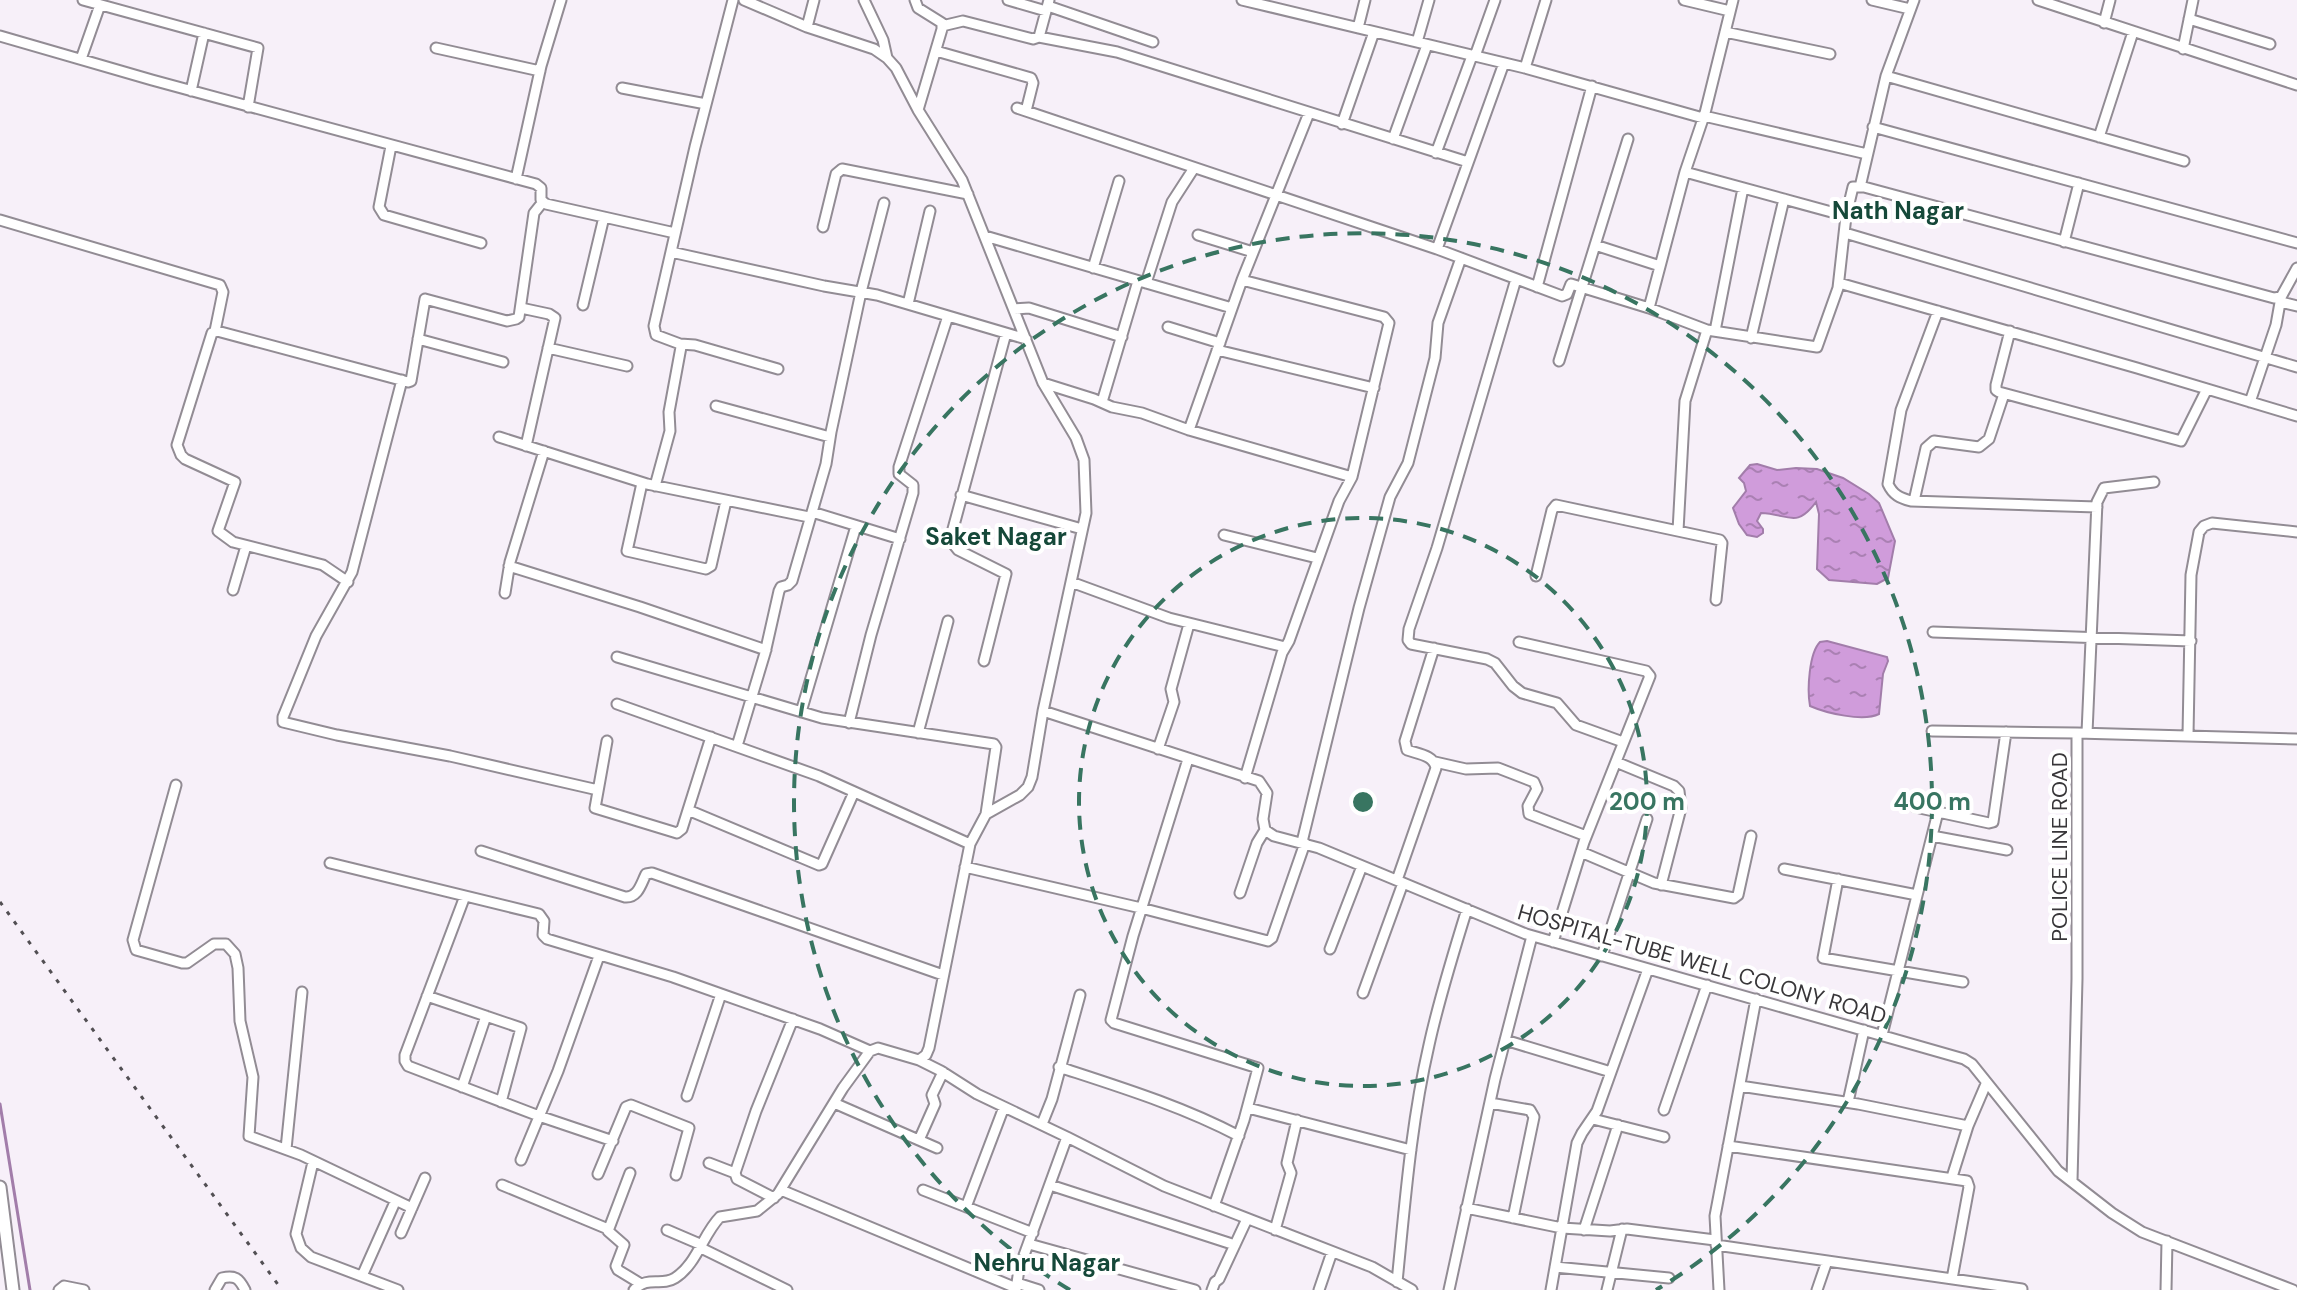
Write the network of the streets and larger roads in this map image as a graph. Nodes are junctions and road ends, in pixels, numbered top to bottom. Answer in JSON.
{"nodes":[{"id":1,"x":83,"y":0,"type":"edge"},
{"id":2,"x":561,"y":0,"type":"edge"},
{"id":3,"x":733,"y":0,"type":"edge"},
{"id":4,"x":744,"y":0,"type":"edge"},
{"id":5,"x":814,"y":0,"type":"edge"},
{"id":6,"x":864,"y":0,"type":"edge"},
{"id":7,"x":915,"y":0,"type":"edge"},
{"id":8,"x":1008,"y":0,"type":"edge"},
{"id":9,"x":1242,"y":0,"type":"edge"},
{"id":10,"x":1365,"y":0,"type":"edge"},
{"id":11,"x":1429,"y":0,"type":"edge"},
{"id":12,"x":1495,"y":0,"type":"edge"},
{"id":13,"x":1544,"y":0,"type":"edge"},
{"id":14,"x":1684,"y":0,"type":"edge"},
{"id":15,"x":1733,"y":0,"type":"edge"},
{"id":16,"x":1872,"y":0,"type":"edge"},
{"id":17,"x":2038,"y":0,"type":"edge"},
{"id":18,"x":2110,"y":0,"type":"edge"},
{"id":19,"x":2193,"y":0,"type":"edge"},
{"id":20,"x":1912,"y":4,"type":"edge"},
{"id":21,"x":100,"y":5,"type":"junction"},
{"id":22,"x":1048,"y":6,"type":"edge"},
{"id":23,"x":1730,"y":11,"type":"junction"},
{"id":24,"x":2189,"y":19,"type":"junction"},
{"id":25,"x":2104,"y":23,"type":"junction"},
{"id":26,"x":942,"y":26,"type":"junction"},
{"id":27,"x":807,"y":27,"type":"junction"},
{"id":28,"x":1358,"y":28,"type":"junction"},
{"id":29,"x":1374,"y":32,"type":"junction"},
{"id":30,"x":1725,"y":32,"type":"junction"},
{"id":31,"x":2133,"y":32,"type":"junction"},
{"id":32,"x":204,"y":33,"type":"junction"},
{"id":33,"x":0,"y":36,"type":"edge"},
{"id":34,"x":1039,"y":37,"type":"junction"},
{"id":35,"x":1153,"y":42,"type":"dead end"},
{"id":36,"x":1422,"y":44,"type":"junction"},
{"id":37,"x":2270,"y":44,"type":"dead end"},
{"id":38,"x":436,"y":48,"type":"dead end"},
{"id":39,"x":2183,"y":49,"type":"junction"},
{"id":40,"x":936,"y":51,"type":"junction"},
{"id":41,"x":1830,"y":54,"type":"dead end"},
{"id":42,"x":1474,"y":56,"type":"junction"},
{"id":43,"x":887,"y":58,"type":"junction"},
{"id":44,"x":81,"y":59,"type":"junction"},
{"id":45,"x":1504,"y":63,"type":"junction"},
{"id":46,"x":1525,"y":68,"type":"junction"},
{"id":47,"x":540,"y":71,"type":"junction"},
{"id":48,"x":1886,"y":76,"type":"junction"},
{"id":49,"x":2297,"y":85,"type":"edge"},
{"id":50,"x":1592,"y":86,"type":"junction"},
{"id":51,"x":622,"y":88,"type":"dead end"},
{"id":52,"x":191,"y":91,"type":"junction"},
{"id":53,"x":706,"y":104,"type":"junction"},
{"id":54,"x":248,"y":107,"type":"junction"},
{"id":55,"x":918,"y":110,"type":"junction"},
{"id":56,"x":1309,"y":113,"type":"junction"},
{"id":57,"x":1704,"y":117,"type":"junction"},
{"id":58,"x":1342,"y":124,"type":"junction"},
{"id":59,"x":1873,"y":127,"type":"junction"},
{"id":60,"x":2099,"y":137,"type":"junction"},
{"id":61,"x":1393,"y":139,"type":"junction"},
{"id":62,"x":1628,"y":139,"type":"dead end"},
{"id":63,"x":391,"y":146,"type":"junction"},
{"id":64,"x":1436,"y":153,"type":"junction"},
{"id":65,"x":1867,"y":154,"type":"junction"},
{"id":66,"x":2184,"y":161,"type":"dead end"},
{"id":67,"x":1468,"y":162,"type":"junction"},
{"id":68,"x":1194,"y":168,"type":"junction"},
{"id":69,"x":1685,"y":172,"type":"junction"},
{"id":70,"x":516,"y":179,"type":"junction"},
{"id":71,"x":1119,"y":181,"type":"dead end"},
{"id":72,"x":2079,"y":183,"type":"junction"},
{"id":73,"x":1860,"y":187,"type":"junction"},
{"id":74,"x":1743,"y":188,"type":"junction"},
{"id":75,"x":968,"y":194,"type":"junction"},
{"id":76,"x":1277,"y":195,"type":"junction"},
{"id":77,"x":1784,"y":199,"type":"junction"},
{"id":78,"x":542,"y":203,"type":"junction"},
{"id":79,"x":884,"y":203,"type":"dead end"},
{"id":80,"x":930,"y":211,"type":"dead end"},
{"id":81,"x":1846,"y":216,"type":"junction"},
{"id":82,"x":604,"y":217,"type":"junction"},
{"id":83,"x":0,"y":220,"type":"edge"},
{"id":84,"x":823,"y":227,"type":"dead end"},
{"id":85,"x":675,"y":233,"type":"junction"},
{"id":86,"x":1845,"y":233,"type":"junction"},
{"id":87,"x":1198,"y":235,"type":"dead end"},
{"id":88,"x":985,"y":236,"type":"junction"},
{"id":89,"x":2064,"y":242,"type":"junction"},
{"id":90,"x":481,"y":243,"type":"dead end"},
{"id":91,"x":2297,"y":243,"type":"edge"},
{"id":92,"x":1595,"y":245,"type":"junction"},
{"id":93,"x":1437,"y":249,"type":"junction"},
{"id":94,"x":671,"y":252,"type":"junction"},
{"id":95,"x":1253,"y":252,"type":"junction"},
{"id":96,"x":1461,"y":258,"type":"junction"},
{"id":97,"x":1660,"y":266,"type":"junction"},
{"id":98,"x":1093,"y":268,"type":"junction"},
{"id":99,"x":2297,"y":268,"type":"edge"},
{"id":100,"x":1516,"y":279,"type":"junction"},
{"id":101,"x":1242,"y":280,"type":"junction"},
{"id":102,"x":1142,"y":282,"type":"junction"},
{"id":103,"x":1839,"y":283,"type":"junction"},
{"id":104,"x":1537,"y":287,"type":"junction"},
{"id":105,"x":1581,"y":288,"type":"junction"},
{"id":106,"x":861,"y":292,"type":"junction"},
{"id":107,"x":2281,"y":299,"type":"junction"},
{"id":108,"x":908,"y":304,"type":"junction"},
{"id":109,"x":583,"y":305,"type":"dead end"},
{"id":110,"x":2297,"y":306,"type":"edge"},
{"id":111,"x":521,"y":308,"type":"junction"},
{"id":112,"x":1232,"y":308,"type":"junction"},
{"id":113,"x":1649,"y":308,"type":"junction"},
{"id":114,"x":1014,"y":309,"type":"junction"},
{"id":115,"x":1938,"y":311,"type":"junction"},
{"id":116,"x":948,"y":316,"type":"junction"},
{"id":117,"x":1168,"y":327,"type":"dead end"},
{"id":118,"x":215,"y":331,"type":"junction"},
{"id":119,"x":1711,"y":331,"type":"junction"},
{"id":120,"x":2010,"y":331,"type":"junction"},
{"id":121,"x":1006,"y":333,"type":"junction"},
{"id":122,"x":1122,"y":337,"type":"junction"},
{"id":123,"x":1751,"y":338,"type":"junction"},
{"id":124,"x":418,"y":339,"type":"junction"},
{"id":125,"x":1026,"y":339,"type":"junction"},
{"id":126,"x":680,"y":344,"type":"junction"},
{"id":127,"x":1218,"y":346,"type":"junction"},
{"id":128,"x":548,"y":348,"type":"junction"},
{"id":129,"x":2265,"y":359,"type":"junction"},
{"id":130,"x":1559,"y":361,"type":"dead end"},
{"id":131,"x":503,"y":362,"type":"dead end"},
{"id":132,"x":627,"y":366,"type":"dead end"},
{"id":133,"x":2297,"y":367,"type":"edge"},
{"id":134,"x":778,"y":369,"type":"dead end"},
{"id":135,"x":402,"y":380,"type":"junction"},
{"id":136,"x":1043,"y":383,"type":"junction"},
{"id":137,"x":1374,"y":388,"type":"junction"},
{"id":138,"x":2207,"y":389,"type":"junction"},
{"id":139,"x":2004,"y":394,"type":"junction"},
{"id":140,"x":1102,"y":402,"type":"junction"},
{"id":141,"x":2250,"y":402,"type":"junction"},
{"id":142,"x":716,"y":406,"type":"dead end"},
{"id":143,"x":2297,"y":416,"type":"edge"},
{"id":144,"x":1189,"y":430,"type":"junction"},
{"id":145,"x":499,"y":437,"type":"dead end"},
{"id":146,"x":830,"y":437,"type":"junction"},
{"id":147,"x":526,"y":446,"type":"junction"},
{"id":148,"x":544,"y":451,"type":"junction"},
{"id":149,"x":1352,"y":477,"type":"junction"},
{"id":150,"x":2154,"y":482,"type":"dead end"},
{"id":151,"x":642,"y":483,"type":"junction"},
{"id":152,"x":655,"y":486,"type":"junction"},
{"id":153,"x":961,"y":495,"type":"junction"},
{"id":154,"x":726,"y":501,"type":"junction"},
{"id":155,"x":1914,"y":501,"type":"junction"},
{"id":156,"x":2097,"y":507,"type":"junction"},
{"id":157,"x":811,"y":515,"type":"junction"},
{"id":158,"x":856,"y":526,"type":"junction"},
{"id":159,"x":1082,"y":529,"type":"junction"},
{"id":160,"x":1678,"y":531,"type":"junction"},
{"id":161,"x":2297,"y":532,"type":"edge"},
{"id":162,"x":1224,"y":535,"type":"dead end"},
{"id":163,"x":900,"y":539,"type":"junction"},
{"id":164,"x":246,"y":546,"type":"junction"},
{"id":165,"x":1317,"y":558,"type":"junction"},
{"id":166,"x":509,"y":566,"type":"junction"},
{"id":167,"x":1536,"y":576,"type":"dead end"},
{"id":168,"x":348,"y":582,"type":"junction"},
{"id":169,"x":1071,"y":582,"type":"junction"},
{"id":170,"x":233,"y":590,"type":"dead end"},
{"id":171,"x":505,"y":593,"type":"dead end"},
{"id":172,"x":1716,"y":600,"type":"dead end"},
{"id":173,"x":948,"y":621,"type":"dead end"},
{"id":174,"x":1189,"y":624,"type":"junction"},
{"id":175,"x":1933,"y":632,"type":"dead end"},
{"id":176,"x":2091,"y":636,"type":"junction"},
{"id":177,"x":2191,"y":641,"type":"junction"},
{"id":178,"x":1519,"y":642,"type":"dead end"},
{"id":179,"x":1285,"y":647,"type":"junction"},
{"id":180,"x":1434,"y":648,"type":"junction"},
{"id":181,"x":766,"y":650,"type":"junction"},
{"id":182,"x":617,"y":657,"type":"dead end"},
{"id":183,"x":984,"y":661,"type":"dead end"},
{"id":184,"x":751,"y":698,"type":"junction"},
{"id":185,"x":617,"y":704,"type":"dead end"},
{"id":186,"x":1043,"y":711,"type":"junction"},
{"id":187,"x":801,"y":712,"type":"junction"},
{"id":188,"x":849,"y":723,"type":"junction"},
{"id":189,"x":1932,"y":731,"type":"dead end"},
{"id":190,"x":2006,"y":732,"type":"junction"},
{"id":191,"x":918,"y":733,"type":"junction"},
{"id":192,"x":2082,"y":733,"type":"junction"},
{"id":193,"x":2188,"y":735,"type":"junction"},
{"id":194,"x":711,"y":737,"type":"junction"},
{"id":195,"x":2297,"y":739,"type":"edge"},
{"id":196,"x":607,"y":741,"type":"dead end"},
{"id":197,"x":1623,"y":742,"type":"junction"},
{"id":198,"x":737,"y":746,"type":"junction"},
{"id":199,"x":1158,"y":749,"type":"junction"},
{"id":200,"x":1188,"y":759,"type":"junction"},
{"id":201,"x":1435,"y":762,"type":"junction"},
{"id":202,"x":1616,"y":762,"type":"junction"},
{"id":203,"x":1245,"y":778,"type":"junction"},
{"id":204,"x":176,"y":785,"type":"dead end"},
{"id":205,"x":598,"y":790,"type":"junction"},
{"id":206,"x":854,"y":792,"type":"junction"},
{"id":207,"x":1915,"y":807,"type":"dead end"},
{"id":208,"x":688,"y":810,"type":"junction"},
{"id":209,"x":1938,"y":812,"type":"junction"},
{"id":210,"x":986,"y":814,"type":"junction"},
{"id":211,"x":1647,"y":819,"type":"dead end"},
{"id":212,"x":1265,"y":830,"type":"junction"},
{"id":213,"x":1586,"y":836,"type":"junction"},
{"id":214,"x":1751,"y":836,"type":"dead end"},
{"id":215,"x":1932,"y":836,"type":"junction"},
{"id":216,"x":1303,"y":843,"type":"junction"},
{"id":217,"x":970,"y":844,"type":"junction"},
{"id":218,"x":2007,"y":850,"type":"dead end"},
{"id":219,"x":481,"y":851,"type":"dead end"},
{"id":220,"x":1581,"y":852,"type":"junction"},
{"id":221,"x":330,"y":863,"type":"dead end"},
{"id":222,"x":1362,"y":866,"type":"junction"},
{"id":223,"x":965,"y":867,"type":"junction"},
{"id":224,"x":1784,"y":869,"type":"dead end"},
{"id":225,"x":1629,"y":874,"type":"junction"},
{"id":226,"x":1838,"y":879,"type":"junction"},
{"id":227,"x":1400,"y":882,"type":"junction"},
{"id":228,"x":1661,"y":885,"type":"junction"},
{"id":229,"x":1240,"y":893,"type":"dead end"},
{"id":230,"x":1917,"y":895,"type":"junction"},
{"id":231,"x":465,"y":896,"type":"junction"},
{"id":232,"x":1141,"y":908,"type":"junction"},
{"id":233,"x":1467,"y":909,"type":"junction"},
{"id":234,"x":1532,"y":936,"type":"junction"},
{"id":235,"x":1553,"y":942,"type":"junction"},
{"id":236,"x":1330,"y":949,"type":"dead end"},
{"id":237,"x":599,"y":956,"type":"junction"},
{"id":238,"x":1602,"y":956,"type":"junction"},
{"id":239,"x":1648,"y":969,"type":"junction"},
{"id":240,"x":1898,"y":971,"type":"junction"},
{"id":241,"x":943,"y":975,"type":"junction"},
{"id":242,"x":1963,"y":982,"type":"dead end"},
{"id":243,"x":1707,"y":985,"type":"junction"},
{"id":244,"x":302,"y":992,"type":"dead end"},
{"id":245,"x":1363,"y":993,"type":"dead end"},
{"id":246,"x":721,"y":994,"type":"junction"},
{"id":247,"x":1080,"y":995,"type":"dead end"},
{"id":248,"x":427,"y":996,"type":"junction"},
{"id":249,"x":1756,"y":999,"type":"junction"},
{"id":250,"x":486,"y":1016,"type":"junction"},
{"id":251,"x":793,"y":1019,"type":"junction"},
{"id":252,"x":1864,"y":1030,"type":"junction"},
{"id":253,"x":1882,"y":1035,"type":"junction"},
{"id":254,"x":1505,"y":1040,"type":"junction"},
{"id":255,"x":870,"y":1051,"type":"junction"},
{"id":256,"x":919,"y":1060,"type":"junction"},
{"id":257,"x":1059,"y":1067,"type":"junction"},
{"id":258,"x":943,"y":1072,"type":"junction"},
{"id":259,"x":1611,"y":1072,"type":"junction"},
{"id":260,"x":1986,"y":1084,"type":"junction"},
{"id":261,"x":1740,"y":1086,"type":"junction"},
{"id":262,"x":462,"y":1087,"type":"junction"},
{"id":263,"x":687,"y":1096,"type":"dead end"},
{"id":264,"x":501,"y":1102,"type":"junction"},
{"id":265,"x":1848,"y":1102,"type":"junction"},
{"id":266,"x":834,"y":1103,"type":"junction"},
{"id":267,"x":1490,"y":1103,"type":"junction"},
{"id":268,"x":1004,"y":1107,"type":"junction"},
{"id":269,"x":1248,"y":1108,"type":"junction"},
{"id":270,"x":1664,"y":1110,"type":"dead end"},
{"id":271,"x":539,"y":1116,"type":"junction"},
{"id":272,"x":1593,"y":1119,"type":"junction"},
{"id":273,"x":1297,"y":1120,"type":"junction"},
{"id":274,"x":1042,"y":1124,"type":"junction"},
{"id":275,"x":1618,"y":1125,"type":"junction"},
{"id":276,"x":1968,"y":1126,"type":"junction"},
{"id":277,"x":1239,"y":1136,"type":"junction"},
{"id":278,"x":1067,"y":1137,"type":"junction"},
{"id":279,"x":1664,"y":1137,"type":"dead end"},
{"id":280,"x":919,"y":1140,"type":"junction"},
{"id":281,"x":613,"y":1141,"type":"junction"},
{"id":282,"x":1728,"y":1146,"type":"junction"},
{"id":283,"x":937,"y":1148,"type":"dead end"},
{"id":284,"x":286,"y":1149,"type":"junction"},
{"id":285,"x":1411,"y":1150,"type":"junction"},
{"id":286,"x":521,"y":1160,"type":"dead end"},
{"id":287,"x":313,"y":1162,"type":"junction"},
{"id":288,"x":709,"y":1163,"type":"dead end"},
{"id":289,"x":630,"y":1173,"type":"dead end"},
{"id":290,"x":735,"y":1173,"type":"junction"},
{"id":291,"x":598,"y":1174,"type":"dead end"},
{"id":292,"x":676,"y":1175,"type":"dead end"},
{"id":293,"x":1952,"y":1177,"type":"junction"},
{"id":294,"x":425,"y":1178,"type":"dead end"},
{"id":295,"x":2072,"y":1181,"type":"junction"},
{"id":296,"x":502,"y":1185,"type":"dead end"},
{"id":297,"x":1050,"y":1185,"type":"junction"},
{"id":298,"x":0,"y":1187,"type":"edge"},
{"id":299,"x":923,"y":1190,"type":"dead end"},
{"id":300,"x":777,"y":1194,"type":"junction"},
{"id":301,"x":395,"y":1202,"type":"junction"},
{"id":302,"x":1214,"y":1206,"type":"junction"},
{"id":303,"x":966,"y":1207,"type":"junction"},
{"id":304,"x":412,"y":1208,"type":"junction"},
{"id":305,"x":1466,"y":1208,"type":"junction"},
{"id":306,"x":1513,"y":1218,"type":"junction"},
{"id":307,"x":1247,"y":1219,"type":"junction"},
{"id":308,"x":1562,"y":1228,"type":"junction"},
{"id":309,"x":608,"y":1229,"type":"junction"},
{"id":310,"x":1622,"y":1229,"type":"junction"},
{"id":311,"x":667,"y":1230,"type":"dead end"},
{"id":312,"x":1275,"y":1230,"type":"junction"},
{"id":313,"x":1584,"y":1230,"type":"junction"},
{"id":314,"x":401,"y":1233,"type":"dead end"},
{"id":315,"x":1031,"y":1238,"type":"junction"},
{"id":316,"x":2167,"y":1241,"type":"junction"},
{"id":317,"x":1716,"y":1242,"type":"junction"},
{"id":318,"x":1235,"y":1245,"type":"junction"},
{"id":319,"x":702,"y":1246,"type":"junction"},
{"id":320,"x":1332,"y":1252,"type":"junction"},
{"id":321,"x":1827,"y":1261,"type":"junction"},
{"id":322,"x":1555,"y":1267,"type":"junction"},
{"id":323,"x":1612,"y":1273,"type":"junction"},
{"id":324,"x":362,"y":1276,"type":"junction"},
{"id":325,"x":1669,"y":1278,"type":"dead end"},
{"id":326,"x":1952,"y":1279,"type":"junction"},
{"id":327,"x":1397,"y":1282,"type":"junction"},
{"id":328,"x":668,"y":1286,"type":"edge"},
{"id":329,"x":637,"y":1287,"type":"edge"},
{"id":330,"x":1016,"y":1287,"type":"edge"},
{"id":331,"x":2022,"y":1289,"type":"edge"},
{"id":332,"x":13,"y":1290,"type":"edge"},
{"id":333,"x":59,"y":1290,"type":"edge"},
{"id":334,"x":84,"y":1290,"type":"edge"},
{"id":335,"x":215,"y":1290,"type":"edge"},
{"id":336,"x":245,"y":1290,"type":"edge"},
{"id":337,"x":398,"y":1290,"type":"edge"},
{"id":338,"x":787,"y":1290,"type":"edge"},
{"id":339,"x":1039,"y":1290,"type":"edge"},
{"id":340,"x":1195,"y":1290,"type":"edge"},
{"id":341,"x":1212,"y":1290,"type":"edge"},
{"id":342,"x":1319,"y":1290,"type":"edge"},
{"id":343,"x":1412,"y":1290,"type":"edge"},
{"id":344,"x":1449,"y":1290,"type":"edge"},
{"id":345,"x":1551,"y":1290,"type":"edge"},
{"id":346,"x":1607,"y":1290,"type":"edge"},
{"id":347,"x":1719,"y":1290,"type":"edge"},
{"id":348,"x":1817,"y":1290,"type":"edge"},
{"id":349,"x":2166,"y":1290,"type":"edge"},
{"id":350,"x":2293,"y":1290,"type":"edge"}],
"edges":[{"from":1,"to":21,"type":"street"},
{"from":2,"to":47,"type":"street"},
{"from":3,"to":53,"type":"street"},
{"from":4,"to":27,"type":"street"},
{"from":5,"to":27,"type":"street"},
{"from":6,"to":43,"type":"street"},
{"from":7,"to":26,"type":"street"},
{"from":8,"to":22,"type":"street"},
{"from":9,"to":28,"type":"street"},
{"from":10,"to":28,"type":"street"},
{"from":11,"to":36,"type":"street"},
{"from":12,"to":42,"type":"street"},
{"from":13,"to":46,"type":"street"},
{"from":14,"to":23,"type":"street"},
{"from":15,"to":23,"type":"street"},
{"from":16,"to":20,"type":"street"},
{"from":17,"to":25,"type":"street"},
{"from":18,"to":25,"type":"street"},
{"from":19,"to":24,"type":"street"},
{"from":20,"to":48,"type":"street"},
{"from":21,"to":32,"type":"street"},
{"from":21,"to":44,"type":"street"},
{"from":22,"to":34,"type":"street"},
{"from":22,"to":35,"type":"street"},
{"from":23,"to":30,"type":"street"},
{"from":24,"to":37,"type":"street"},
{"from":24,"to":39,"type":"street"},
{"from":25,"to":31,"type":"street"},
{"from":26,"to":34,"type":"street"},
{"from":26,"to":40,"type":"street"},
{"from":27,"to":43,"type":"street"},
{"from":28,"to":29,"type":"street"},
{"from":29,"to":36,"type":"street"},
{"from":29,"to":58,"type":"street"},
{"from":30,"to":41,"type":"street"},
{"from":30,"to":57,"type":"street"},
{"from":31,"to":39,"type":"street"},
{"from":31,"to":60,"type":"street"},
{"from":32,"to":52,"type":"street"},
{"from":32,"to":54,"type":"street"},
{"from":33,"to":44,"type":"street"},
{"from":34,"to":56,"type":"street"},
{"from":36,"to":42,"type":"street"},
{"from":36,"to":61,"type":"street"},
{"from":38,"to":47,"type":"street"},
{"from":39,"to":49,"type":"street"},
{"from":40,"to":55,"type":"street"},
{"from":40,"to":68,"type":"street"},
{"from":42,"to":45,"type":"street"},
{"from":42,"to":64,"type":"street"},
{"from":43,"to":55,"type":"street"},
{"from":44,"to":52,"type":"street"},
{"from":45,"to":46,"type":"street"},
{"from":45,"to":67,"type":"street"},
{"from":46,"to":50,"type":"street"},
{"from":47,"to":70,"type":"street"},
{"from":48,"to":59,"type":"street"},
{"from":48,"to":60,"type":"street"},
{"from":50,"to":57,"type":"street"},
{"from":50,"to":104,"type":"street"},
{"from":51,"to":53,"type":"street"},
{"from":52,"to":54,"type":"street"},
{"from":53,"to":85,"type":"street"},
{"from":54,"to":63,"type":"street"},
{"from":55,"to":75,"type":"street"},
{"from":56,"to":58,"type":"street"},
{"from":56,"to":76,"type":"street"},
{"from":57,"to":65,"type":"street"},
{"from":57,"to":69,"type":"street"},
{"from":58,"to":61,"type":"street"},
{"from":59,"to":65,"type":"street"},
{"from":59,"to":72,"type":"street"},
{"from":60,"to":66,"type":"street"},
{"from":61,"to":64,"type":"street"},
{"from":62,"to":92,"type":"street"},
{"from":63,"to":70,"type":"street"},
{"from":63,"to":90,"type":"street"},
{"from":64,"to":67,"type":"street"},
{"from":65,"to":73,"type":"street"},
{"from":67,"to":93,"type":"street"},
{"from":68,"to":76,"type":"street"},
{"from":68,"to":102,"type":"street"},
{"from":69,"to":74,"type":"street"},
{"from":69,"to":97,"type":"street"},
{"from":70,"to":78,"type":"street"},
{"from":71,"to":98,"type":"street"},
{"from":72,"to":89,"type":"street"},
{"from":72,"to":91,"type":"street"},
{"from":73,"to":81,"type":"street"},
{"from":73,"to":89,"type":"street"},
{"from":74,"to":77,"type":"street"},
{"from":74,"to":119,"type":"street"},
{"from":75,"to":84,"type":"street"},
{"from":75,"to":88,"type":"street"},
{"from":76,"to":93,"type":"street"},
{"from":76,"to":95,"type":"street"},
{"from":77,"to":81,"type":"street"},
{"from":77,"to":123,"type":"street"},
{"from":78,"to":82,"type":"street"},
{"from":78,"to":111,"type":"street"},
{"from":79,"to":106,"type":"street"},
{"from":80,"to":108,"type":"street"},
{"from":81,"to":86,"type":"street"},
{"from":82,"to":85,"type":"street"},
{"from":82,"to":109,"type":"street"},
{"from":83,"to":118,"type":"street"},
{"from":85,"to":94,"type":"street"},
{"from":86,"to":103,"type":"street"},
{"from":86,"to":129,"type":"street"},
{"from":87,"to":95,"type":"street"},
{"from":88,"to":98,"type":"street"},
{"from":88,"to":114,"type":"street"},
{"from":89,"to":107,"type":"street"},
{"from":92,"to":97,"type":"street"},
{"from":92,"to":105,"type":"street"},
{"from":93,"to":96,"type":"street"},
{"from":94,"to":106,"type":"street"},
{"from":94,"to":126,"type":"street"},
{"from":95,"to":101,"type":"street"},
{"from":96,"to":100,"type":"street"},
{"from":96,"to":216,"type":"street"},
{"from":97,"to":113,"type":"street"},
{"from":98,"to":102,"type":"street"},
{"from":99,"to":107,"type":"street"},
{"from":100,"to":104,"type":"street"},
{"from":100,"to":180,"type":"street"},
{"from":101,"to":112,"type":"street"},
{"from":101,"to":137,"type":"street"},
{"from":102,"to":112,"type":"street"},
{"from":102,"to":122,"type":"street"},
{"from":103,"to":115,"type":"street"},
{"from":103,"to":123,"type":"street"},
{"from":104,"to":105,"type":"street"},
{"from":105,"to":113,"type":"street"},
{"from":105,"to":130,"type":"street"},
{"from":106,"to":108,"type":"street"},
{"from":106,"to":146,"type":"street"},
{"from":107,"to":110,"type":"street"},
{"from":107,"to":129,"type":"street"},
{"from":108,"to":116,"type":"street"},
{"from":111,"to":124,"type":"street"},
{"from":111,"to":128,"type":"street"},
{"from":112,"to":127,"type":"street"},
{"from":113,"to":119,"type":"street"},
{"from":114,"to":122,"type":"street"},
{"from":114,"to":125,"type":"street"},
{"from":115,"to":120,"type":"street"},
{"from":115,"to":155,"type":"street"},
{"from":116,"to":121,"type":"street"},
{"from":116,"to":163,"type":"street"},
{"from":117,"to":127,"type":"street"},
{"from":118,"to":135,"type":"street"},
{"from":118,"to":164,"type":"street"},
{"from":119,"to":123,"type":"street"},
{"from":119,"to":160,"type":"street"},
{"from":120,"to":138,"type":"street"},
{"from":120,"to":139,"type":"street"},
{"from":121,"to":125,"type":"street"},
{"from":121,"to":153,"type":"street"},
{"from":122,"to":140,"type":"street"},
{"from":124,"to":131,"type":"street"},
{"from":124,"to":135,"type":"street"},
{"from":125,"to":136,"type":"street"},
{"from":126,"to":134,"type":"street"},
{"from":126,"to":152,"type":"street"},
{"from":127,"to":137,"type":"street"},
{"from":127,"to":144,"type":"street"},
{"from":128,"to":132,"type":"street"},
{"from":128,"to":147,"type":"street"},
{"from":129,"to":133,"type":"street"},
{"from":129,"to":141,"type":"street"},
{"from":135,"to":168,"type":"street"},
{"from":136,"to":140,"type":"street"},
{"from":136,"to":159,"type":"street"},
{"from":137,"to":149,"type":"street"},
{"from":138,"to":139,"type":"street"},
{"from":138,"to":141,"type":"street"},
{"from":139,"to":155,"type":"street"},
{"from":140,"to":144,"type":"street"},
{"from":141,"to":143,"type":"street"},
{"from":142,"to":146,"type":"street"},
{"from":144,"to":149,"type":"street"},
{"from":145,"to":147,"type":"street"},
{"from":146,"to":157,"type":"street"},
{"from":147,"to":148,"type":"street"},
{"from":148,"to":151,"type":"street"},
{"from":148,"to":166,"type":"street"},
{"from":149,"to":165,"type":"street"},
{"from":150,"to":156,"type":"street"},
{"from":151,"to":152,"type":"street"},
{"from":151,"to":154,"type":"street"},
{"from":152,"to":154,"type":"street"},
{"from":153,"to":159,"type":"street"},
{"from":153,"to":183,"type":"street"},
{"from":154,"to":157,"type":"street"},
{"from":155,"to":156,"type":"street"},
{"from":156,"to":176,"type":"street"},
{"from":157,"to":158,"type":"street"},
{"from":157,"to":181,"type":"street"},
{"from":158,"to":163,"type":"street"},
{"from":158,"to":187,"type":"street"},
{"from":159,"to":169,"type":"street"},
{"from":160,"to":167,"type":"street"},
{"from":160,"to":172,"type":"street"},
{"from":161,"to":177,"type":"street"},
{"from":162,"to":165,"type":"street"},
{"from":163,"to":188,"type":"street"},
{"from":164,"to":168,"type":"street"},
{"from":164,"to":170,"type":"street"},
{"from":165,"to":179,"type":"street"},
{"from":166,"to":171,"type":"street"},
{"from":166,"to":181,"type":"street"},
{"from":168,"to":205,"type":"street"},
{"from":169,"to":174,"type":"street"},
{"from":169,"to":186,"type":"street"},
{"from":173,"to":191,"type":"street"},
{"from":174,"to":179,"type":"street"},
{"from":174,"to":199,"type":"street"},
{"from":175,"to":176,"type":"street"},
{"from":176,"to":177,"type":"street"},
{"from":176,"to":192,"type":"street"},
{"from":177,"to":193,"type":"street"},
{"from":178,"to":197,"type":"street"},
{"from":179,"to":203,"type":"street"},
{"from":180,"to":197,"type":"street"},
{"from":180,"to":201,"type":"street"},
{"from":181,"to":184,"type":"street"},
{"from":182,"to":184,"type":"street"},
{"from":184,"to":187,"type":"street"},
{"from":184,"to":198,"type":"street"},
{"from":185,"to":194,"type":"street"},
{"from":186,"to":199,"type":"street"},
{"from":186,"to":210,"type":"street"},
{"from":187,"to":188,"type":"street"},
{"from":188,"to":191,"type":"street"},
{"from":189,"to":190,"type":"street"},
{"from":190,"to":192,"type":"street"},
{"from":190,"to":209,"type":"street"},
{"from":191,"to":210,"type":"street"},
{"from":192,"to":193,"type":"street","name":"POLICE LINE ROAD"},
{"from":192,"to":295,"type":"street","name":"POLICE LINE ROAD"},
{"from":193,"to":195,"type":"street","name":"POLICE LINE ROAD"},
{"from":194,"to":198,"type":"street"},
{"from":194,"to":208,"type":"street"},
{"from":196,"to":205,"type":"street"},
{"from":197,"to":202,"type":"street"},
{"from":198,"to":206,"type":"street"},
{"from":199,"to":200,"type":"street"},
{"from":200,"to":203,"type":"street"},
{"from":200,"to":232,"type":"street"},
{"from":201,"to":213,"type":"street"},
{"from":201,"to":227,"type":"street"},
{"from":202,"to":213,"type":"street"},
{"from":202,"to":228,"type":"street"},
{"from":203,"to":212,"type":"street"},
{"from":204,"to":284,"type":"street"},
{"from":205,"to":208,"type":"street"},
{"from":206,"to":208,"type":"street"},
{"from":206,"to":217,"type":"street"},
{"from":207,"to":209,"type":"street"},
{"from":209,"to":215,"type":"street"},
{"from":210,"to":217,"type":"street"},
{"from":211,"to":225,"type":"street"},
{"from":212,"to":216,"type":"street","name":"HOSPITAL-TUBE WELL COLONY ROAD"},
{"from":212,"to":229,"type":"street"},
{"from":213,"to":220,"type":"street"},
{"from":214,"to":228,"type":"street"},
{"from":215,"to":218,"type":"street"},
{"from":215,"to":230,"type":"street"},
{"from":216,"to":222,"type":"street","name":"HOSPITAL-TUBE WELL COLONY ROAD"},
{"from":216,"to":232,"type":"street"},
{"from":217,"to":223,"type":"street"},
{"from":219,"to":241,"type":"street"},
{"from":220,"to":225,"type":"street"},
{"from":220,"to":235,"type":"street"},
{"from":221,"to":231,"type":"street"},
{"from":222,"to":227,"type":"street","name":"HOSPITAL-TUBE WELL COLONY ROAD"},
{"from":222,"to":236,"type":"street"},
{"from":223,"to":232,"type":"street"},
{"from":223,"to":241,"type":"street"},
{"from":224,"to":226,"type":"street"},
{"from":225,"to":228,"type":"street"},
{"from":225,"to":238,"type":"street"},
{"from":226,"to":230,"type":"street"},
{"from":226,"to":240,"type":"street"},
{"from":227,"to":233,"type":"street","name":"HOSPITAL-TUBE WELL COLONY ROAD"},
{"from":227,"to":245,"type":"street"},
{"from":230,"to":240,"type":"street"},
{"from":231,"to":237,"type":"street"},
{"from":231,"to":248,"type":"street"},
{"from":232,"to":269,"type":"street"},
{"from":233,"to":234,"type":"street","name":"HOSPITAL-TUBE WELL COLONY ROAD"},
{"from":233,"to":285,"type":"street"},
{"from":234,"to":235,"type":"street","name":"HOSPITAL-TUBE WELL COLONY ROAD"},
{"from":234,"to":254,"type":"street"},
{"from":235,"to":238,"type":"street","name":"HOSPITAL-TUBE WELL COLONY ROAD"},
{"from":237,"to":246,"type":"street"},
{"from":237,"to":271,"type":"street"},
{"from":238,"to":239,"type":"street","name":"HOSPITAL-TUBE WELL COLONY ROAD"},
{"from":239,"to":243,"type":"street","name":"HOSPITAL-TUBE WELL COLONY ROAD"},
{"from":239,"to":259,"type":"street"},
{"from":240,"to":242,"type":"street"},
{"from":240,"to":253,"type":"street"},
{"from":241,"to":256,"type":"street"},
{"from":243,"to":249,"type":"street","name":"HOSPITAL-TUBE WELL COLONY ROAD"},
{"from":243,"to":270,"type":"street"},
{"from":244,"to":284,"type":"street"},
{"from":246,"to":251,"type":"street"},
{"from":246,"to":263,"type":"street"},
{"from":247,"to":257,"type":"street"},
{"from":248,"to":250,"type":"street"},
{"from":248,"to":262,"type":"street"},
{"from":249,"to":252,"type":"street","name":"HOSPITAL-TUBE WELL COLONY ROAD"},
{"from":249,"to":261,"type":"street"},
{"from":250,"to":262,"type":"street"},
{"from":250,"to":264,"type":"street"},
{"from":251,"to":255,"type":"street"},
{"from":251,"to":290,"type":"street"},
{"from":252,"to":253,"type":"street","name":"HOSPITAL-TUBE WELL COLONY ROAD"},
{"from":252,"to":265,"type":"street"},
{"from":253,"to":260,"type":"street","name":"HOSPITAL-TUBE WELL COLONY ROAD"},
{"from":254,"to":259,"type":"street"},
{"from":254,"to":267,"type":"street"},
{"from":255,"to":256,"type":"street"},
{"from":255,"to":266,"type":"street"},
{"from":256,"to":258,"type":"street"},
{"from":257,"to":274,"type":"street"},
{"from":257,"to":277,"type":"street"},
{"from":258,"to":268,"type":"street"},
{"from":258,"to":280,"type":"street"},
{"from":259,"to":272,"type":"street"},
{"from":260,"to":276,"type":"street"},
{"from":260,"to":295,"type":"street","name":"HOSPITAL-TUBE WELL COLONY ROAD"},
{"from":261,"to":265,"type":"street"},
{"from":261,"to":282,"type":"street"},
{"from":262,"to":264,"type":"street"},
{"from":264,"to":271,"type":"street"},
{"from":265,"to":276,"type":"street"},
{"from":266,"to":280,"type":"street"},
{"from":266,"to":300,"type":"street"},
{"from":267,"to":305,"type":"street"},
{"from":267,"to":306,"type":"street"},
{"from":268,"to":274,"type":"street"},
{"from":268,"to":303,"type":"street"},
{"from":269,"to":273,"type":"street"},
{"from":269,"to":277,"type":"street"},
{"from":271,"to":281,"type":"street"},
{"from":271,"to":286,"type":"street"},
{"from":272,"to":275,"type":"street"},
{"from":272,"to":308,"type":"street"},
{"from":273,"to":285,"type":"street"},
{"from":273,"to":312,"type":"street"},
{"from":274,"to":278,"type":"street"},
{"from":275,"to":279,"type":"street"},
{"from":275,"to":313,"type":"street"},
{"from":276,"to":293,"type":"street"},
{"from":277,"to":302,"type":"street"},
{"from":278,"to":297,"type":"street"},
{"from":278,"to":302,"type":"street"},
{"from":280,"to":283,"type":"street"},
{"from":281,"to":291,"type":"street"},
{"from":281,"to":292,"type":"street"},
{"from":282,"to":293,"type":"street"},
{"from":282,"to":317,"type":"street"},
{"from":284,"to":287,"type":"street"},
{"from":285,"to":327,"type":"street"},
{"from":287,"to":301,"type":"street"},
{"from":287,"to":324,"type":"street"},
{"from":288,"to":290,"type":"street"},
{"from":289,"to":309,"type":"street"},
{"from":290,"to":300,"type":"street"},
{"from":293,"to":326,"type":"street"},
{"from":294,"to":304,"type":"street"},
{"from":295,"to":316,"type":"street","name":"HOSPITAL-TUBE WELL COLONY ROAD"},
{"from":296,"to":309,"type":"street"},
{"from":297,"to":315,"type":"street"},
{"from":297,"to":318,"type":"street"},
{"from":298,"to":332,"type":"street"},
{"from":299,"to":303,"type":"street"},
{"from":300,"to":319,"type":"street"},
{"from":300,"to":330,"type":"street"},
{"from":301,"to":304,"type":"street"},
{"from":301,"to":324,"type":"street"},
{"from":302,"to":307,"type":"street"},
{"from":303,"to":315,"type":"street"},
{"from":304,"to":314,"type":"street"},
{"from":305,"to":306,"type":"street"},
{"from":305,"to":344,"type":"street"},
{"from":306,"to":308,"type":"street"},
{"from":307,"to":312,"type":"street"},
{"from":307,"to":318,"type":"street"},
{"from":308,"to":313,"type":"street"},
{"from":308,"to":322,"type":"street"},
{"from":309,"to":329,"type":"street"},
{"from":310,"to":313,"type":"street"},
{"from":310,"to":317,"type":"street"},
{"from":310,"to":323,"type":"street"},
{"from":311,"to":319,"type":"street"},
{"from":312,"to":320,"type":"street"},
{"from":315,"to":330,"type":"street"},
{"from":315,"to":340,"type":"street"},
{"from":316,"to":349,"type":"street"},
{"from":316,"to":350,"type":"street","name":"HOSPITAL-TUBE WELL COLONY ROAD"},
{"from":317,"to":321,"type":"street"},
{"from":317,"to":347,"type":"street"},
{"from":318,"to":341,"type":"street"},
{"from":319,"to":328,"type":"street"},
{"from":319,"to":338,"type":"street"},
{"from":320,"to":327,"type":"street"},
{"from":320,"to":342,"type":"street"},
{"from":321,"to":326,"type":"street"},
{"from":321,"to":348,"type":"street"},
{"from":322,"to":323,"type":"street"},
{"from":322,"to":345,"type":"street"},
{"from":323,"to":325,"type":"street"},
{"from":323,"to":346,"type":"street"},
{"from":324,"to":337,"type":"street"},
{"from":326,"to":331,"type":"street"},
{"from":327,"to":343,"type":"street"},
{"from":328,"to":329,"type":"street"},
{"from":330,"to":339,"type":"street"},
{"from":333,"to":334,"type":"street"},
{"from":335,"to":336,"type":"street"}]}
